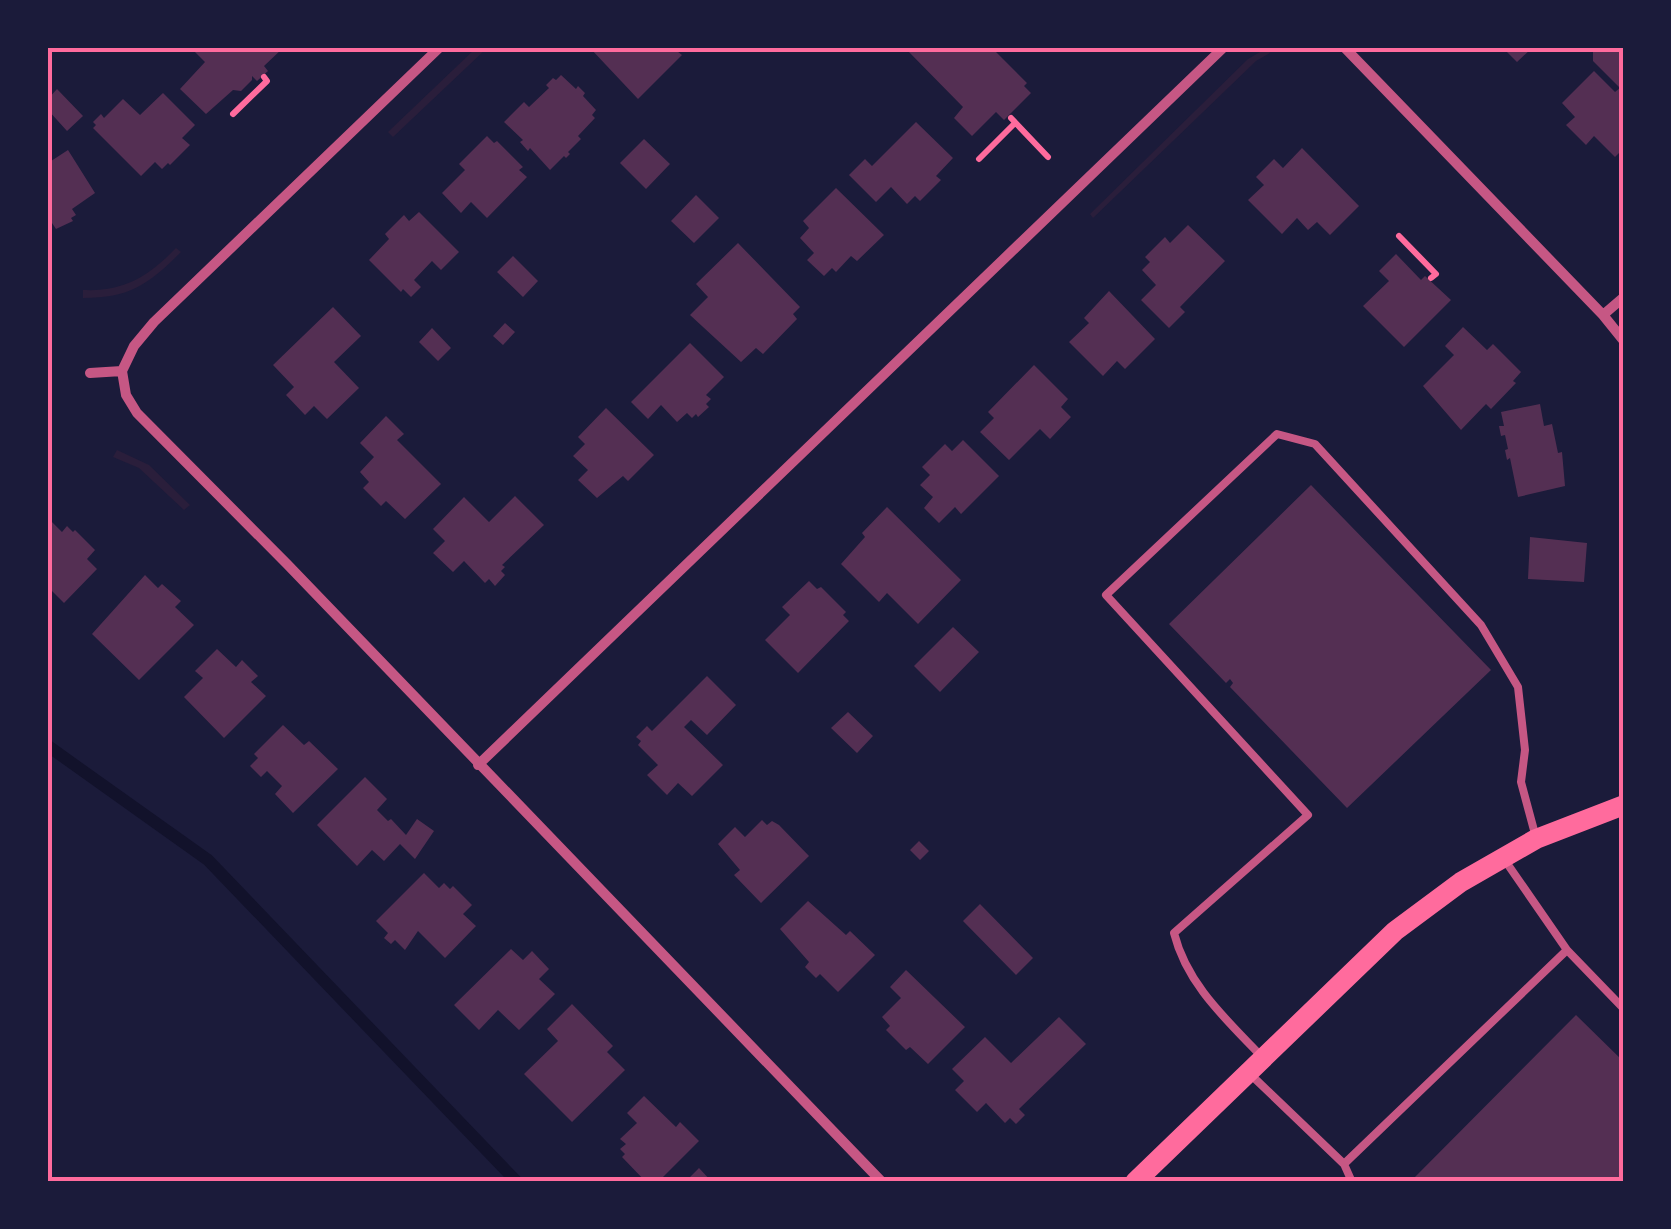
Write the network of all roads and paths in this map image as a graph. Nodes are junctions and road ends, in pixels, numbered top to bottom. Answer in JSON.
{"nodes":[{"id":1,"x":439,"y":48,"type":"edge"},
{"id":2,"x":1224,"y":48,"type":"edge"},
{"id":3,"x":1344,"y":48,"type":"edge"},
{"id":4,"x":264,"y":77,"type":"dead end"},
{"id":5,"x":233,"y":114,"type":"dead end"},
{"id":6,"x":1048,"y":157,"type":"dead end"},
{"id":7,"x":979,"y":159,"type":"dead end"},
{"id":8,"x":1398,"y":236,"type":"dead end"},
{"id":9,"x":1431,"y":278,"type":"dead end"},
{"id":10,"x":1624,"y":297,"type":"edge"},
{"id":11,"x":1603,"y":315,"type":"junction"},
{"id":12,"x":1624,"y":341,"type":"edge"},
{"id":13,"x":122,"y":371,"type":"junction"},
{"id":14,"x":90,"y":373,"type":"dead end"},
{"id":15,"x":478,"y":765,"type":"junction"},
{"id":16,"x":1624,"y":805,"type":"edge"},
{"id":17,"x":1536,"y":839,"type":"junction"},
{"id":18,"x":1503,"y":858,"type":"junction"},
{"id":19,"x":1567,"y":950,"type":"junction"},
{"id":20,"x":1624,"y":1009,"type":"edge"},
{"id":21,"x":1257,"y":1066,"type":"junction"},
{"id":22,"x":1344,"y":1164,"type":"junction"},
{"id":23,"x":882,"y":1182,"type":"edge"},
{"id":24,"x":1135,"y":1182,"type":"edge"},
{"id":25,"x":1352,"y":1182,"type":"edge"}],
"edges":[{"from":1,"to":13,"type":"street"},
{"from":2,"to":15,"type":"street"},
{"from":3,"to":11,"type":"street"},
{"from":4,"to":5,"type":"path"},
{"from":6,"to":7,"type":"path"},
{"from":8,"to":9,"type":"path"},
{"from":10,"to":11,"type":"street"},
{"from":11,"to":12,"type":"street"},
{"from":13,"to":14,"type":"street"},
{"from":13,"to":15,"type":"street"},
{"from":15,"to":23,"type":"street"},
{"from":16,"to":17,"type":"main road"},
{"from":17,"to":18,"type":"main road"},
{"from":17,"to":21,"type":"lane"},
{"from":18,"to":19,"type":"lane"},
{"from":18,"to":21,"type":"main road"},
{"from":19,"to":20,"type":"lane"},
{"from":19,"to":22,"type":"lane"},
{"from":21,"to":22,"type":"lane"},
{"from":21,"to":24,"type":"main road"},
{"from":22,"to":25,"type":"lane"}]}
